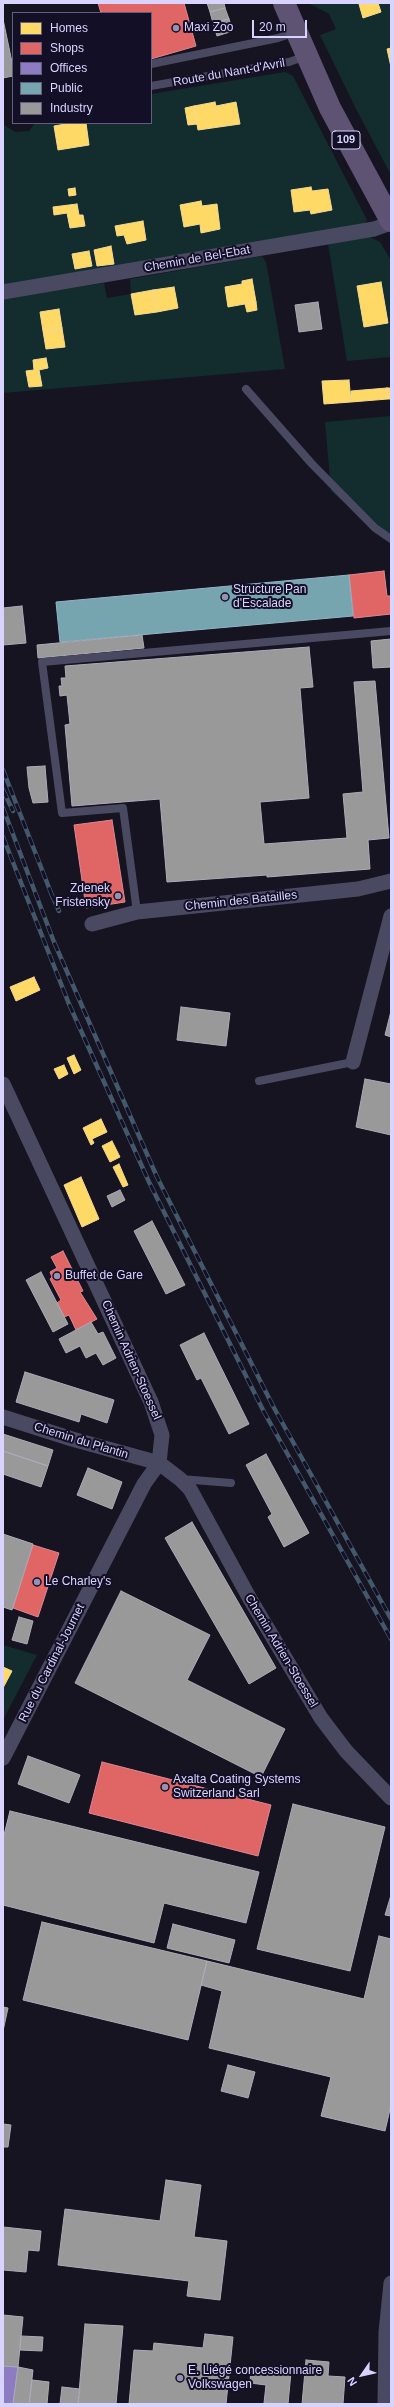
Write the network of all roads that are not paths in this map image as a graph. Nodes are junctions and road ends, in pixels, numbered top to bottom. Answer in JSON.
{"nodes":[{"id":1,"x":284,"y":3,"type":"edge"},
{"id":2,"x":296,"y":32,"type":"junction"},
{"id":3,"x":307,"y":56,"type":"junction"},
{"id":4,"x":152,"y":64,"type":"edge"},
{"id":5,"x":152,"y":86,"type":"edge"},
{"id":6,"x":391,"y":222,"type":"edge"},
{"id":7,"x":3,"y":292,"type":"edge"},
{"id":8,"x":246,"y":389,"type":"dead end"},
{"id":9,"x":391,"y":539,"type":"edge"},
{"id":10,"x":391,"y":631,"type":"edge"},
{"id":11,"x":391,"y":881,"type":"edge"},
{"id":12,"x":137,"y":912,"type":"junction"},
{"id":13,"x":391,"y":916,"type":"edge"},
{"id":14,"x":92,"y":924,"type":"dead end"},
{"id":15,"x":353,"y":1062,"type":"joint"},
{"id":16,"x":259,"y":1081,"type":"dead end"},
{"id":17,"x":3,"y":1084,"type":"edge"},
{"id":18,"x":3,"y":1417,"type":"edge"},
{"id":19,"x":159,"y":1463,"type":"junction"},
{"id":20,"x":180,"y":1478,"type":"junction"},
{"id":21,"x":231,"y":1483,"type":"dead end"},
{"id":22,"x":3,"y":1758,"type":"edge"},
{"id":23,"x":391,"y":1798,"type":"edge"},
{"id":24,"x":391,"y":2283,"type":"edge"},
{"id":25,"x":385,"y":2404,"type":"edge"}],
"edges":[{"from":1,"to":2,"type":"main road","number":"109"},
{"from":2,"to":3,"type":"main road","number":"109"},
{"from":2,"to":4,"type":"lane"},
{"from":3,"to":5,"type":"lane","name":"Route du Nant-d'Avril"},
{"from":3,"to":6,"type":"main road","number":"109"},
{"from":6,"to":7,"type":"street","name":"Chemin de Bel-Ebat"},
{"from":8,"to":9,"type":"lane"},
{"from":10,"to":12,"type":"lane"},
{"from":11,"to":12,"type":"street","name":"Chemin des Batailles"},
{"from":12,"to":14,"type":"street","name":"Chemin des Batailles"},
{"from":13,"to":15,"type":"street"},
{"from":15,"to":16,"type":"lane"},
{"from":17,"to":19,"type":"street","name":"Chemin Adrien-Stoessel"},
{"from":18,"to":19,"type":"street","name":"Chemin du Plantin"},
{"from":19,"to":20,"type":"street","name":"Chemin Adrien-Stoessel"},
{"from":19,"to":22,"type":"street","name":"Rue du Cardinal-Journet"},
{"from":20,"to":21,"type":"lane"},
{"from":20,"to":23,"type":"street","name":"Chemin Adrien-Stoessel"},
{"from":24,"to":25,"type":"street"}]}
